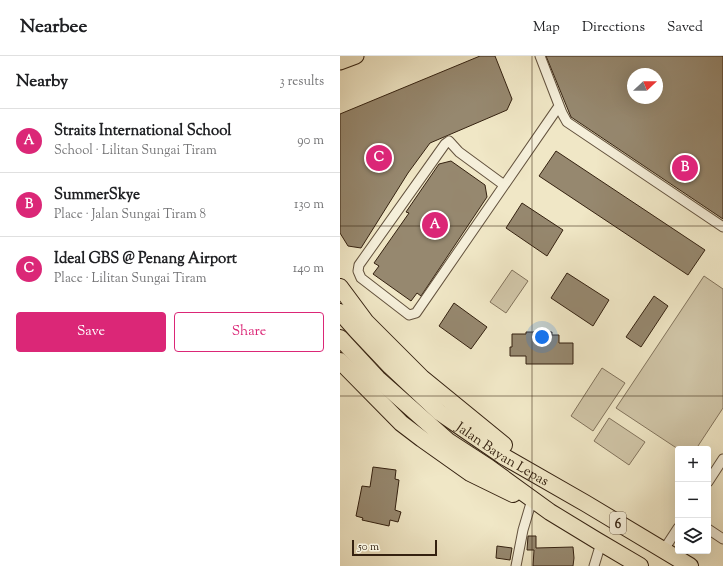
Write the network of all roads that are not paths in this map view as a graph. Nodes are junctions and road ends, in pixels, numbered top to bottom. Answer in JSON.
{"nodes":[{"id":1,"x":356,"y":56,"type":"edge"},
{"id":2,"x":540,"y":56,"type":"edge"},
{"id":3,"x":340,"y":62,"type":"edge"},
{"id":4,"x":559,"y":106,"type":"junction"},
{"id":5,"x":504,"y":185,"type":"junction"},
{"id":6,"x":723,"y":227,"type":"edge"},
{"id":7,"x":340,"y":287,"type":"edge"},
{"id":8,"x":340,"y":312,"type":"edge"},
{"id":9,"x":340,"y":338,"type":"edge"},
{"id":10,"x":340,"y":361,"type":"edge"},
{"id":11,"x":723,"y":459,"type":"edge"},
{"id":12,"x":711,"y":477,"type":"edge"},
{"id":13,"x":547,"y":481,"type":"junction"},
{"id":14,"x":531,"y":503,"type":"junction"},
{"id":15,"x":550,"y":512,"type":"junction"},
{"id":16,"x":711,"y":532,"type":"edge"},
{"id":17,"x":675,"y":533,"type":"edge"},
{"id":18,"x":723,"y":540,"type":"edge"},
{"id":19,"x":601,"y":543,"type":"junction"},
{"id":20,"x":663,"y":551,"type":"junction"},
{"id":21,"x":516,"y":566,"type":"edge"},
{"id":22,"x":594,"y":566,"type":"edge"},
{"id":23,"x":640,"y":566,"type":"edge"},
{"id":24,"x":690,"y":566,"type":"edge"}],
"edges":[{"from":1,"to":3,"type":"main road"},
{"from":2,"to":4,"type":"street"},
{"from":4,"to":5,"type":"street"},
{"from":4,"to":6,"type":"street"},
{"from":5,"to":5,"type":"street"},
{"from":7,"to":13,"type":"highway"},
{"from":8,"to":13,"type":"highway","name":"Jalan Bayan Lepas","number":"6"},
{"from":9,"to":15,"type":"highway","name":"Jalan Bayan Lepas","number":"6"},
{"from":10,"to":14,"type":"highway"},
{"from":11,"to":12,"type":"street"},
{"from":13,"to":20,"type":"highway","name":"Jalan Bayan Lepas","number":"6"},
{"from":14,"to":15,"type":"highway"},
{"from":14,"to":21,"type":"street"},
{"from":15,"to":19,"type":"highway","name":"Jalan Bayan Lepas","number":"6"},
{"from":16,"to":18,"type":"street"},
{"from":17,"to":20,"type":"street"},
{"from":19,"to":22,"type":"street"},
{"from":19,"to":23,"type":"highway","name":"Jalan Bayan Lepas","number":"6"},
{"from":20,"to":24,"type":"highway","name":"Jalan Bayan Lepas","number":"6"}]}
